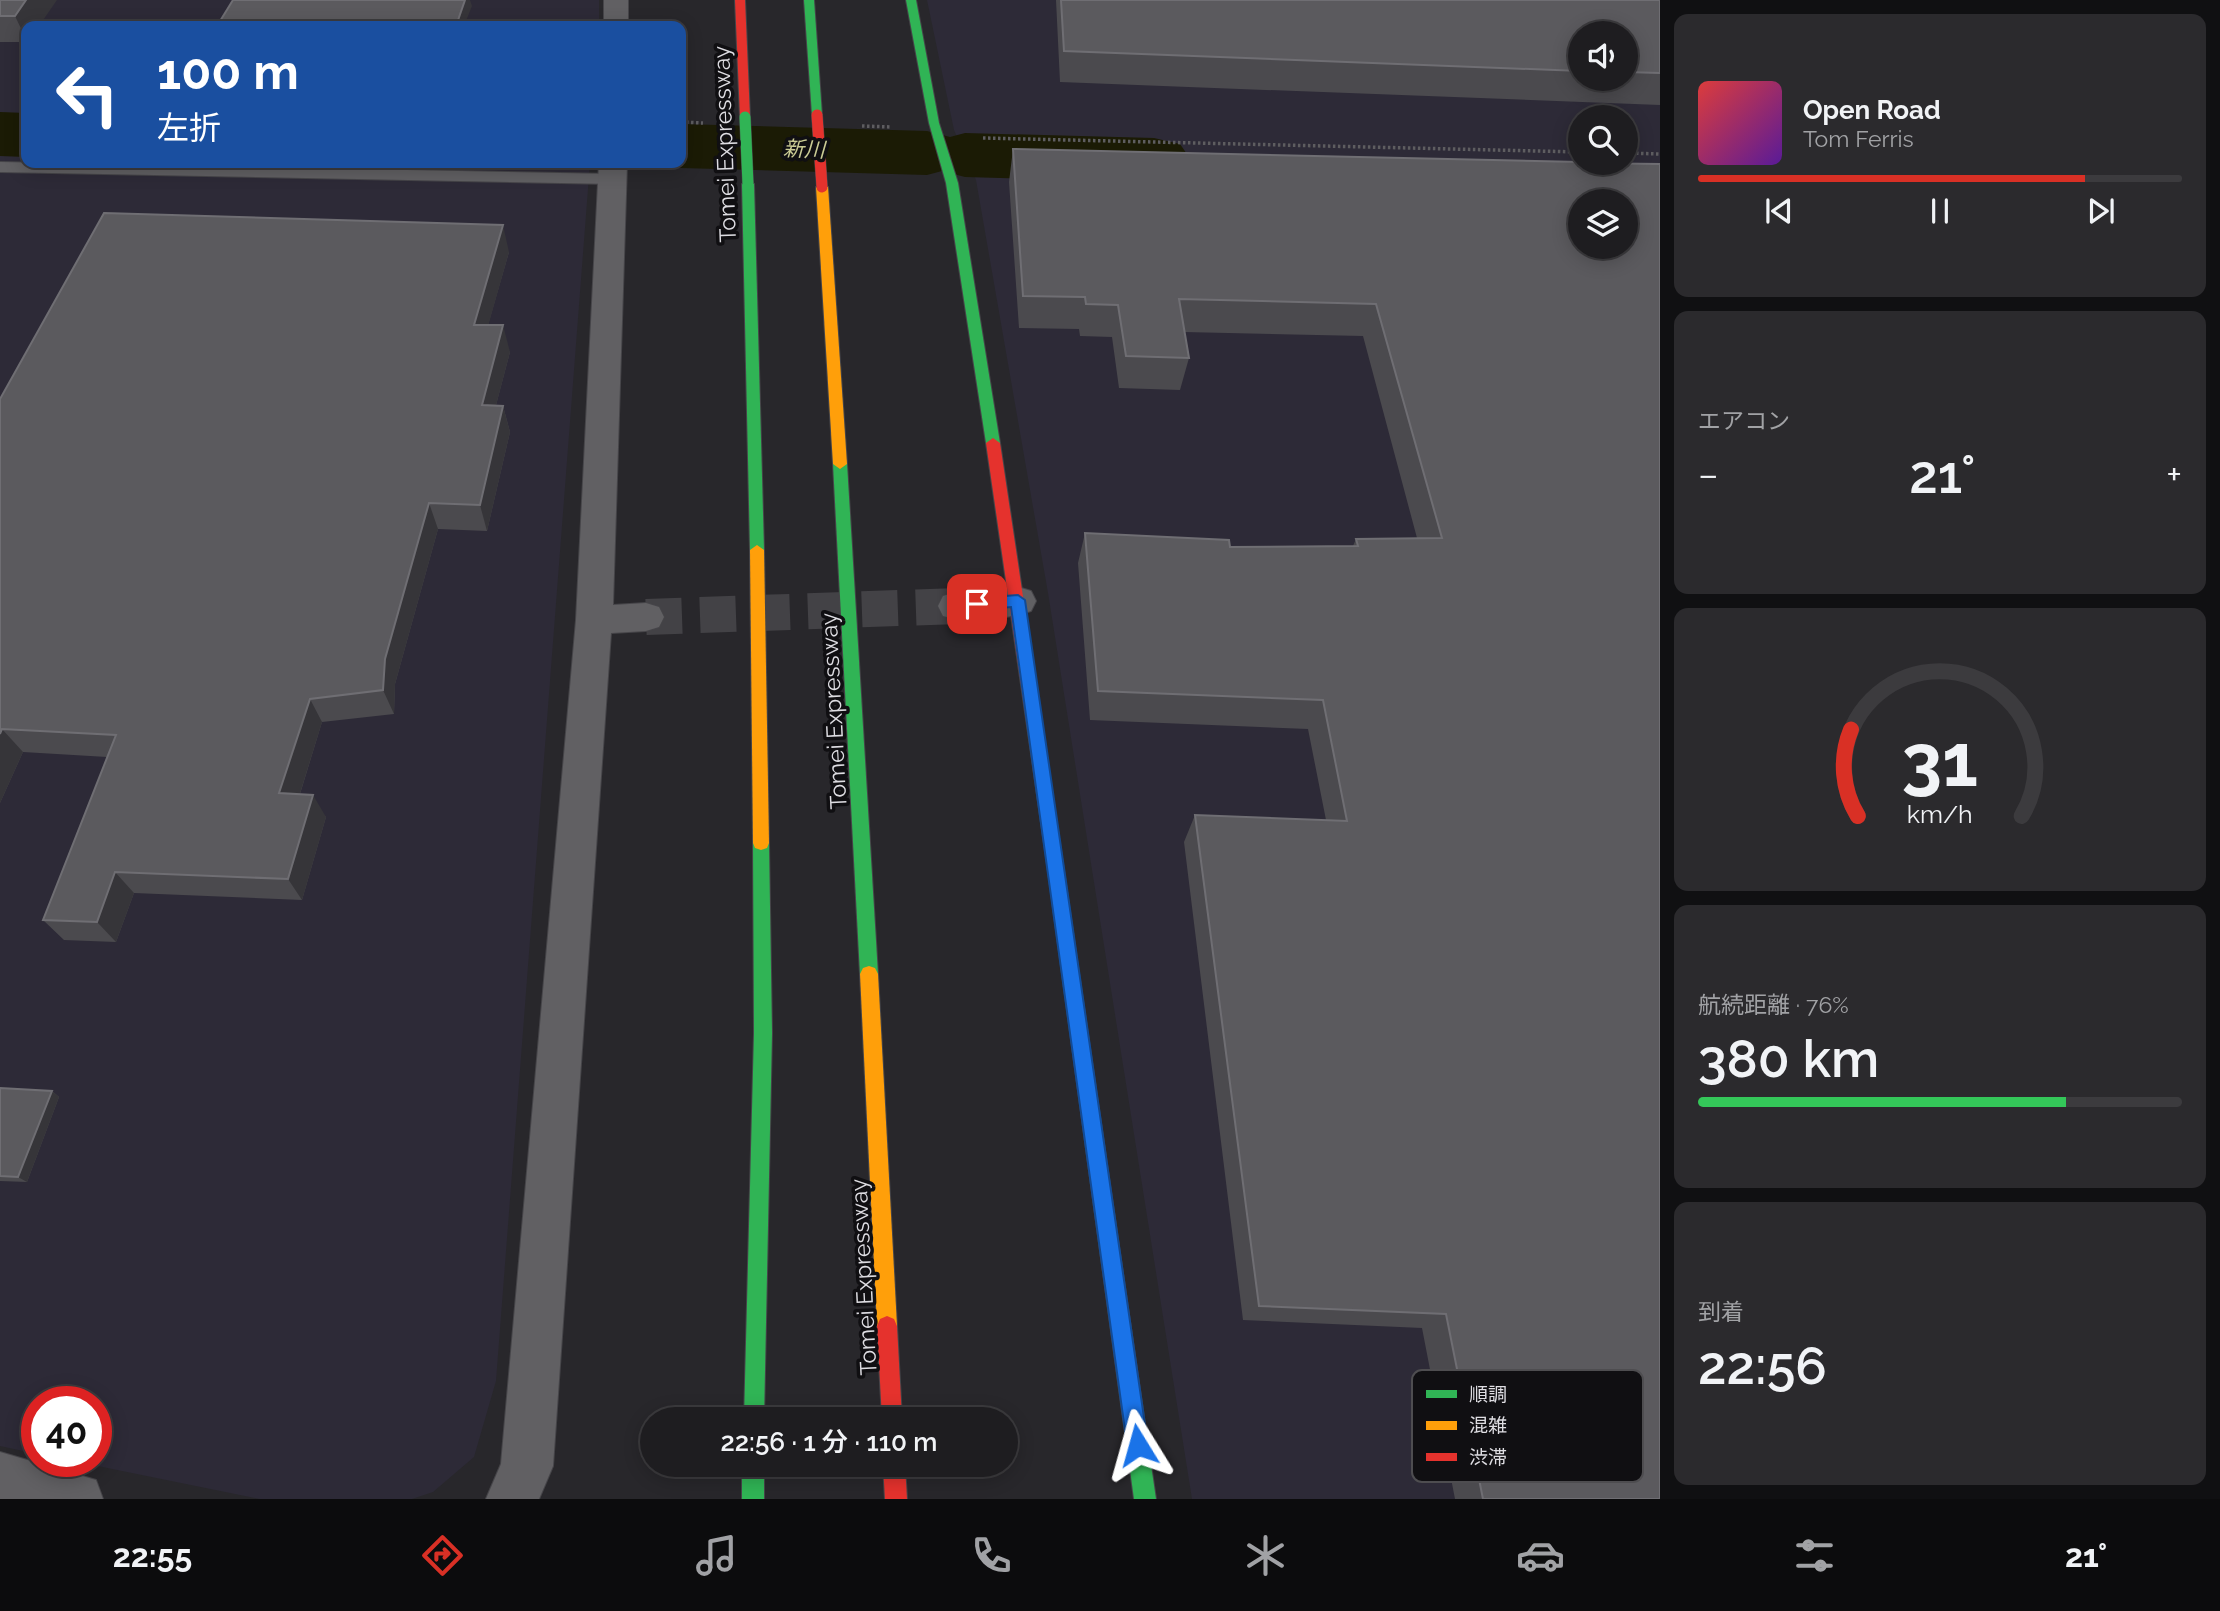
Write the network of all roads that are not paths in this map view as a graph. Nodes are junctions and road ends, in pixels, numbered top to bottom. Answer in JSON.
{"nodes":[{"id":1,"x":616,"y":0,"type":"edge"},
{"id":2,"x":740,"y":0,"type":"edge"},
{"id":3,"x":809,"y":0,"type":"edge"},
{"id":4,"x":911,"y":0,"type":"edge"},
{"id":5,"x":616,"y":21,"type":"edge"},
{"id":6,"x":0,"y":167,"type":"edge"},
{"id":7,"x":21,"y":167,"type":"edge"},
{"id":8,"x":153,"y":168,"type":"edge"},
{"id":9,"x":613,"y":171,"type":"edge"},
{"id":10,"x":1018,"y":600,"type":"junction"},
{"id":11,"x":956,"y":606,"type":"tunnel mouth"},
{"id":12,"x":646,"y":617,"type":"tunnel mouth"},
{"id":13,"x":594,"y":620,"type":"junction"},
{"id":14,"x":754,"y":1407,"type":"edge"},
{"id":15,"x":891,"y":1407,"type":"edge"},
{"id":16,"x":753,"y":1477,"type":"edge"},
{"id":17,"x":895,"y":1477,"type":"edge"},
{"id":18,"x":0,"y":1478,"type":"edge"},
{"id":19,"x":77,"y":1499,"type":"edge"},
{"id":20,"x":513,"y":1499,"type":"edge"},
{"id":21,"x":752,"y":1499,"type":"edge"},
{"id":22,"x":896,"y":1499,"type":"edge"},
{"id":23,"x":1145,"y":1499,"type":"edge"}],
"edges":[{"from":1,"to":5,"type":"street"},
{"from":2,"to":14,"type":"main road","name":"Tomei Expressway","bridge":true},
{"from":3,"to":15,"type":"main road","name":"Tomei Expressway","bridge":true},
{"from":4,"to":10,"type":"main road"},
{"from":6,"to":7,"type":"lane"},
{"from":8,"to":9,"type":"lane"},
{"from":9,"to":13,"type":"street"},
{"from":10,"to":11,"type":"street"},
{"from":10,"to":23,"type":"main road"},
{"from":12,"to":13,"type":"street"},
{"from":13,"to":20,"type":"street"},
{"from":16,"to":21,"type":"main road"},
{"from":17,"to":22,"type":"main road"},
{"from":18,"to":19,"type":"street"}]}
